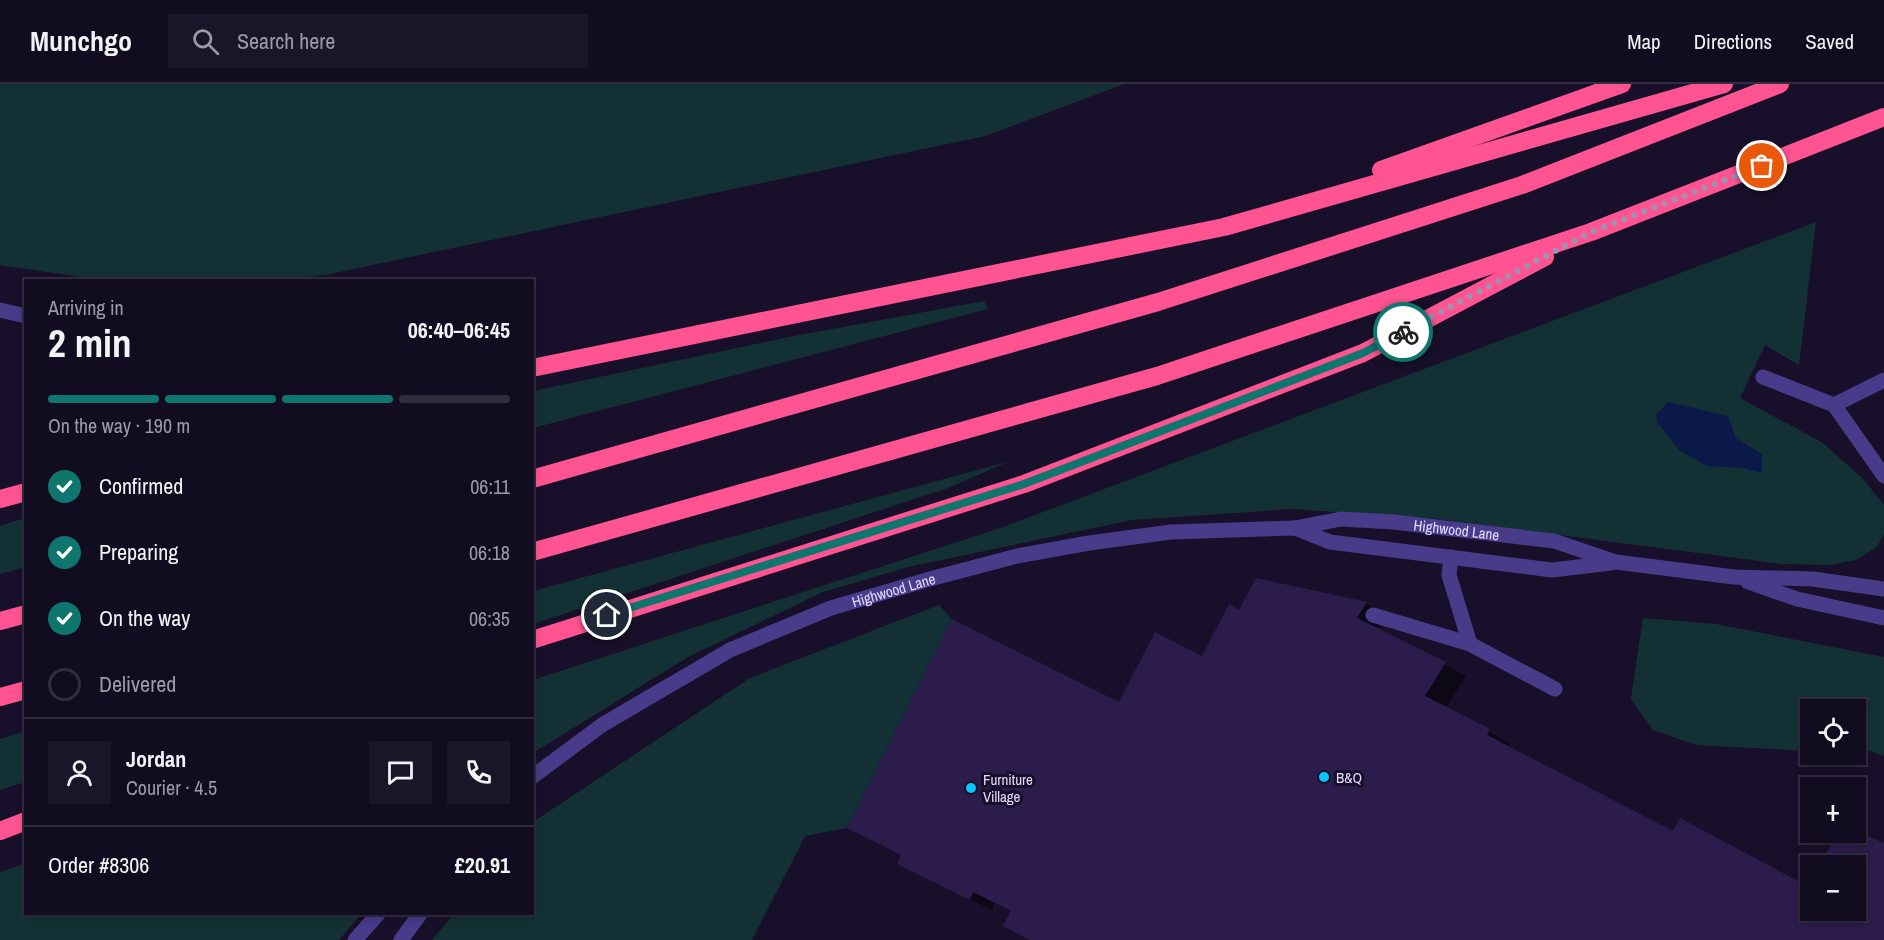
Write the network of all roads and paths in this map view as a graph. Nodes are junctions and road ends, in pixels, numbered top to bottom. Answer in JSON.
{"nodes":[{"id":1,"x":1622,"y":84,"type":"edge"},
{"id":2,"x":1724,"y":84,"type":"edge"},
{"id":3,"x":1780,"y":84,"type":"edge"},
{"id":4,"x":1884,"y":117,"type":"edge"},
{"id":5,"x":1224,"y":227,"type":"junction"},
{"id":6,"x":1591,"y":232,"type":"junction"},
{"id":7,"x":0,"y":309,"type":"edge"},
{"id":8,"x":24,"y":315,"type":"edge"},
{"id":9,"x":534,"y":368,"type":"edge"},
{"id":10,"x":1763,"y":377,"type":"dead end"},
{"id":11,"x":1884,"y":380,"type":"edge"},
{"id":12,"x":1834,"y":405,"type":"junction"},
{"id":13,"x":1884,"y":476,"type":"edge"},
{"id":14,"x":534,"y":478,"type":"edge"},
{"id":15,"x":24,"y":493,"type":"edge"},
{"id":16,"x":0,"y":499,"type":"edge"},
{"id":17,"x":1294,"y":528,"type":"junction"},
{"id":18,"x":534,"y":551,"type":"edge"},
{"id":19,"x":1451,"y":557,"type":"junction"},
{"id":20,"x":1616,"y":562,"type":"junction"},
{"id":21,"x":1734,"y":577,"type":"junction"},
{"id":22,"x":1884,"y":589,"type":"edge"},
{"id":23,"x":24,"y":615,"type":"edge"},
{"id":24,"x":1373,"y":615,"type":"dead end"},
{"id":25,"x":1884,"y":618,"type":"edge"},
{"id":26,"x":0,"y":621,"type":"edge"},
{"id":27,"x":534,"y":639,"type":"edge"},
{"id":28,"x":1470,"y":645,"type":"junction"},
{"id":29,"x":1555,"y":689,"type":"dead end"},
{"id":30,"x":24,"y":691,"type":"edge"},
{"id":31,"x":0,"y":697,"type":"edge"},
{"id":32,"x":534,"y":776,"type":"edge"},
{"id":33,"x":24,"y":822,"type":"edge"},
{"id":34,"x":0,"y":831,"type":"edge"},
{"id":35,"x":377,"y":915,"type":"edge"},
{"id":36,"x":419,"y":915,"type":"edge"},
{"id":37,"x":355,"y":940,"type":"edge"},
{"id":38,"x":401,"y":940,"type":"edge"}],
"edges":[{"from":1,"to":5,"type":"highway"},
{"from":2,"to":5,"type":"highway"},
{"from":3,"to":14,"type":"highway"},
{"from":4,"to":6,"type":"highway"},
{"from":5,"to":9,"type":"highway"},
{"from":6,"to":18,"type":"highway"},
{"from":6,"to":27,"type":"highway"},
{"from":7,"to":8,"type":"street"},
{"from":10,"to":12,"type":"street"},
{"from":11,"to":12,"type":"street"},
{"from":12,"to":13,"type":"street"},
{"from":15,"to":16,"type":"highway"},
{"from":17,"to":19,"type":"street","name":"Highwood Lane"},
{"from":17,"to":20,"type":"street","name":"Highwood Lane"},
{"from":17,"to":32,"type":"street","name":"Highwood Lane"},
{"from":19,"to":20,"type":"street","name":"Highwood Lane"},
{"from":19,"to":28,"type":"street"},
{"from":20,"to":21,"type":"street","name":"Highwood Lane"},
{"from":21,"to":22,"type":"street","name":"Highwood Lane"},
{"from":21,"to":25,"type":"street","name":"Highwood Lane"},
{"from":23,"to":26,"type":"highway"},
{"from":24,"to":28,"type":"street"},
{"from":28,"to":29,"type":"street"},
{"from":30,"to":31,"type":"highway"},
{"from":33,"to":34,"type":"highway"},
{"from":35,"to":37,"type":"street"},
{"from":36,"to":38,"type":"street"}]}
